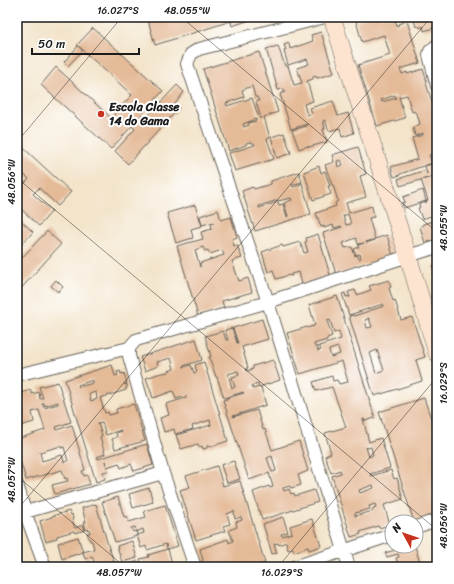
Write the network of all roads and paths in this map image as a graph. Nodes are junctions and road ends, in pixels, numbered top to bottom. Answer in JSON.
{"nodes":[{"id":1,"x":325,"y":17,"type":"edge"},
{"id":2,"x":332,"y":17,"type":"edge"},
{"id":3,"x":437,"y":45,"type":"edge"},
{"id":4,"x":437,"y":86,"type":"edge"},
{"id":5,"x":437,"y":248,"type":"edge"},
{"id":6,"x":408,"y":256,"type":"junction"},
{"id":7,"x":268,"y":302,"type":"junction"},
{"id":8,"x":129,"y":348,"type":"junction"},
{"id":9,"x":437,"y":352,"type":"edge"},
{"id":10,"x":17,"y":374,"type":"edge"},
{"id":11,"x":163,"y":473,"type":"junction"},
{"id":12,"x":17,"y":484,"type":"edge"},
{"id":13,"x":25,"y":512,"type":"junction"},
{"id":14,"x":437,"y":520,"type":"edge"},
{"id":15,"x":424,"y":524,"type":"edge"},
{"id":16,"x":384,"y":538,"type":"edge"},
{"id":17,"x":344,"y":551,"type":"junction"},
{"id":18,"x":45,"y":567,"type":"edge"},
{"id":19,"x":195,"y":567,"type":"edge"},
{"id":20,"x":294,"y":567,"type":"edge"},
{"id":21,"x":349,"y":567,"type":"edge"}],
"edges":[{"from":1,"to":7,"type":"street"},
{"from":2,"to":6,"type":"street"},
{"from":3,"to":4,"type":"street"},
{"from":5,"to":6,"type":"street"},
{"from":6,"to":7,"type":"street"},
{"from":6,"to":9,"type":"street"},
{"from":7,"to":8,"type":"street"},
{"from":7,"to":17,"type":"street"},
{"from":8,"to":10,"type":"street"},
{"from":8,"to":11,"type":"street"},
{"from":11,"to":13,"type":"street"},
{"from":11,"to":19,"type":"street"},
{"from":12,"to":13,"type":"street"},
{"from":13,"to":18,"type":"street"},
{"from":14,"to":15,"type":"street"},
{"from":16,"to":17,"type":"street"},
{"from":17,"to":20,"type":"street"},
{"from":17,"to":21,"type":"street"}]}
